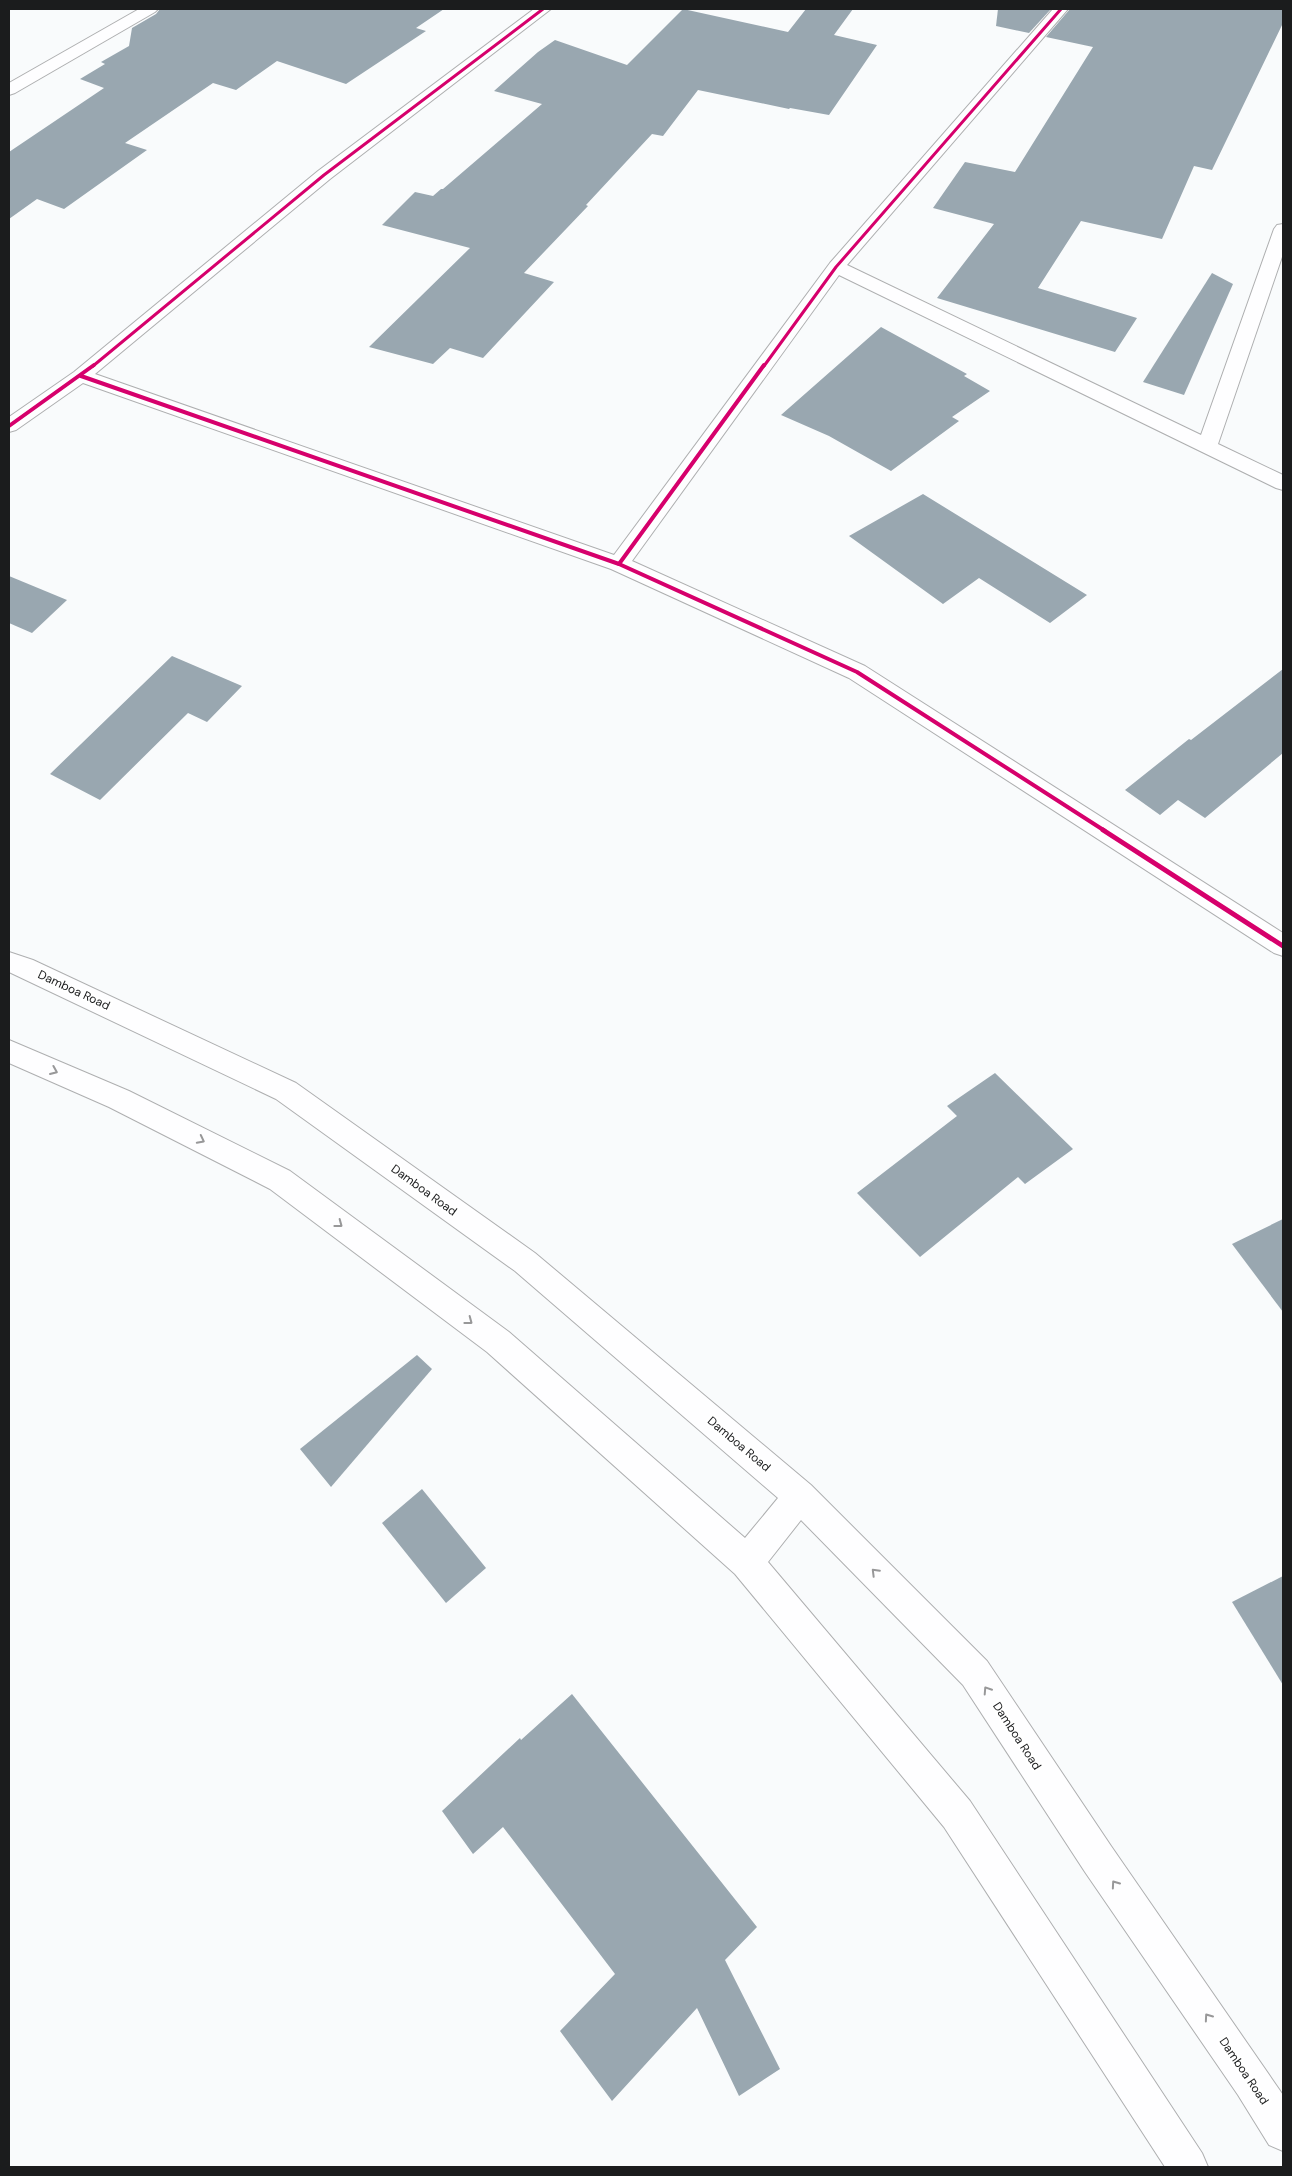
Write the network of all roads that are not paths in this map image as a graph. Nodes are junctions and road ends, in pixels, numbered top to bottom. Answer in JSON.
{"nodes":[{"id":1,"x":150,"y":9,"type":"edge"},
{"id":2,"x":543,"y":9,"type":"edge"},
{"id":3,"x":1061,"y":9,"type":"edge"},
{"id":4,"x":9,"y":90,"type":"edge"},
{"id":5,"x":1283,"y":229,"type":"edge"},
{"id":6,"x":836,"y":267,"type":"junction"},
{"id":7,"x":81,"y":376,"type":"junction"},
{"id":8,"x":9,"y":426,"type":"edge"},
{"id":9,"x":1207,"y":446,"type":"junction"},
{"id":10,"x":1283,"y":483,"type":"edge"},
{"id":11,"x":619,"y":564,"type":"junction"},
{"id":12,"x":1283,"y":946,"type":"edge"},
{"id":13,"x":9,"y":962,"type":"edge"},
{"id":14,"x":9,"y":1052,"type":"edge"},
{"id":15,"x":800,"y":1496,"type":"junction"},
{"id":16,"x":747,"y":1562,"type":"junction"},
{"id":17,"x":1283,"y":2131,"type":"edge"},
{"id":18,"x":1188,"y":2167,"type":"edge"}],
"edges":[{"from":1,"to":4,"type":"street"},
{"from":2,"to":7,"type":"street"},
{"from":3,"to":6,"type":"street"},
{"from":5,"to":9,"type":"street"},
{"from":6,"to":9,"type":"street"},
{"from":6,"to":11,"type":"street"},
{"from":7,"to":8,"type":"street"},
{"from":7,"to":11,"type":"street"},
{"from":9,"to":10,"type":"street"},
{"from":11,"to":12,"type":"street"},
{"from":13,"to":15,"type":"street","name":"Damboa Road"},
{"from":14,"to":16,"type":"street","one_way":true},
{"from":15,"to":16,"type":"street"},
{"from":17,"to":15,"type":"street","name":"Damboa Road","one_way":true},
{"from":16,"to":18,"type":"street"}]}
